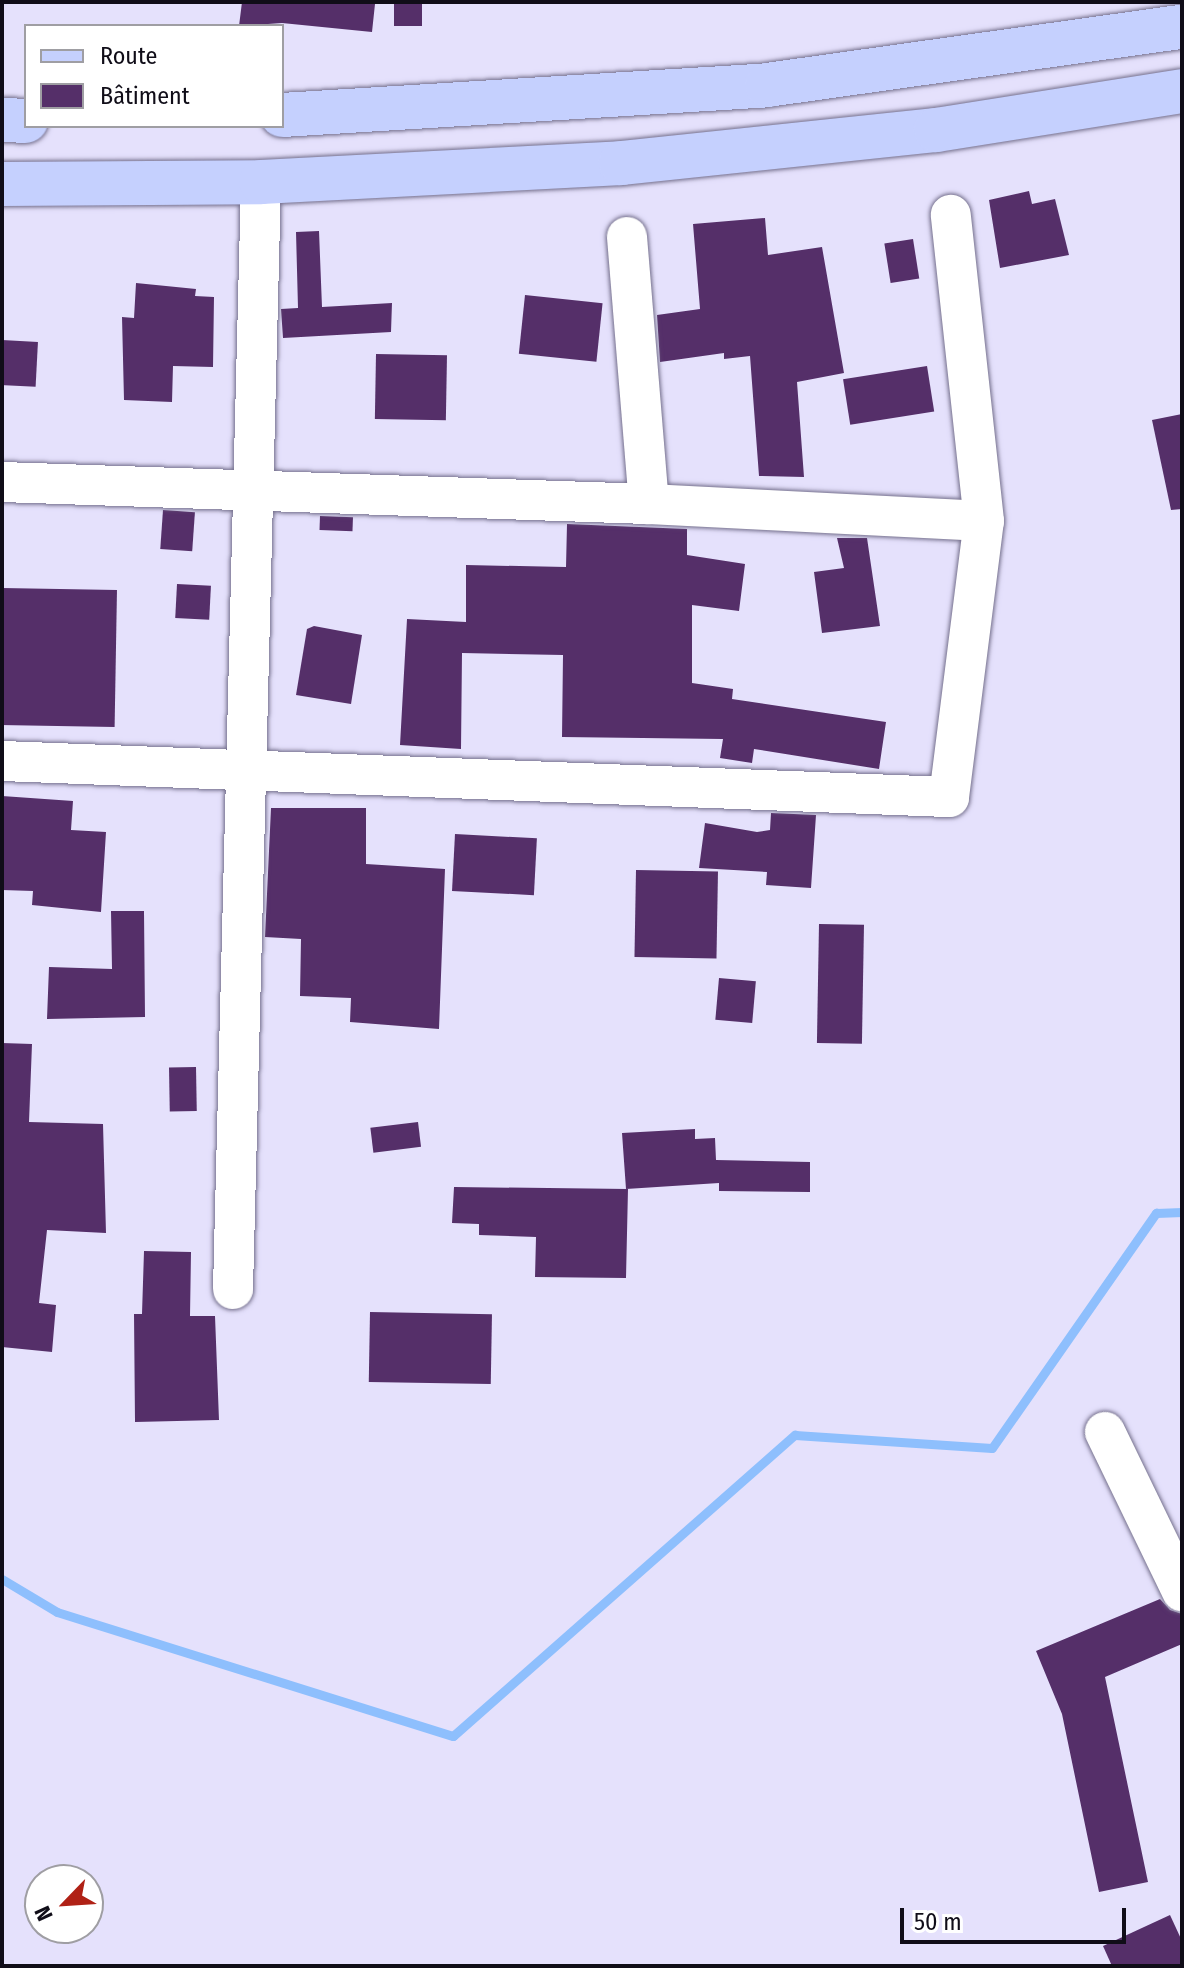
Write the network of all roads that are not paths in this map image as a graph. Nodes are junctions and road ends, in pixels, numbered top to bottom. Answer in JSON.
{"nodes":[{"id":1,"x":1182,"y":27,"type":"edge"},
{"id":2,"x":1182,"y":91,"type":"edge"},
{"id":3,"x":284,"y":115,"type":"edge"},
{"id":4,"x":2,"y":120,"type":"edge"},
{"id":5,"x":24,"y":121,"type":"edge"},
{"id":6,"x":261,"y":182,"type":"junction"},
{"id":7,"x":2,"y":184,"type":"edge"},
{"id":8,"x":951,"y":215,"type":"dead end"},
{"id":9,"x":627,"y":237,"type":"dead end"},
{"id":10,"x":2,"y":482,"type":"edge"},
{"id":11,"x":252,"y":491,"type":"junction"},
{"id":12,"x":649,"y":504,"type":"junction"},
{"id":13,"x":984,"y":521,"type":"junction"},
{"id":14,"x":2,"y":761,"type":"edge"},
{"id":15,"x":245,"y":771,"type":"junction"},
{"id":16,"x":233,"y":1289,"type":"dead end"},
{"id":17,"x":1105,"y":1432,"type":"dead end"},
{"id":18,"x":1182,"y":1591,"type":"edge"}],
"edges":[{"from":1,"to":3,"type":"main road"},
{"from":2,"to":6,"type":"main road"},
{"from":4,"to":5,"type":"main road"},
{"from":6,"to":7,"type":"main road"},
{"from":6,"to":11,"type":"street"},
{"from":8,"to":13,"type":"street"},
{"from":9,"to":12,"type":"street"},
{"from":10,"to":11,"type":"street"},
{"from":11,"to":12,"type":"street"},
{"from":11,"to":15,"type":"street"},
{"from":12,"to":13,"type":"street"},
{"from":13,"to":15,"type":"street"},
{"from":14,"to":15,"type":"street"},
{"from":15,"to":16,"type":"street"},
{"from":17,"to":18,"type":"street"}]}
